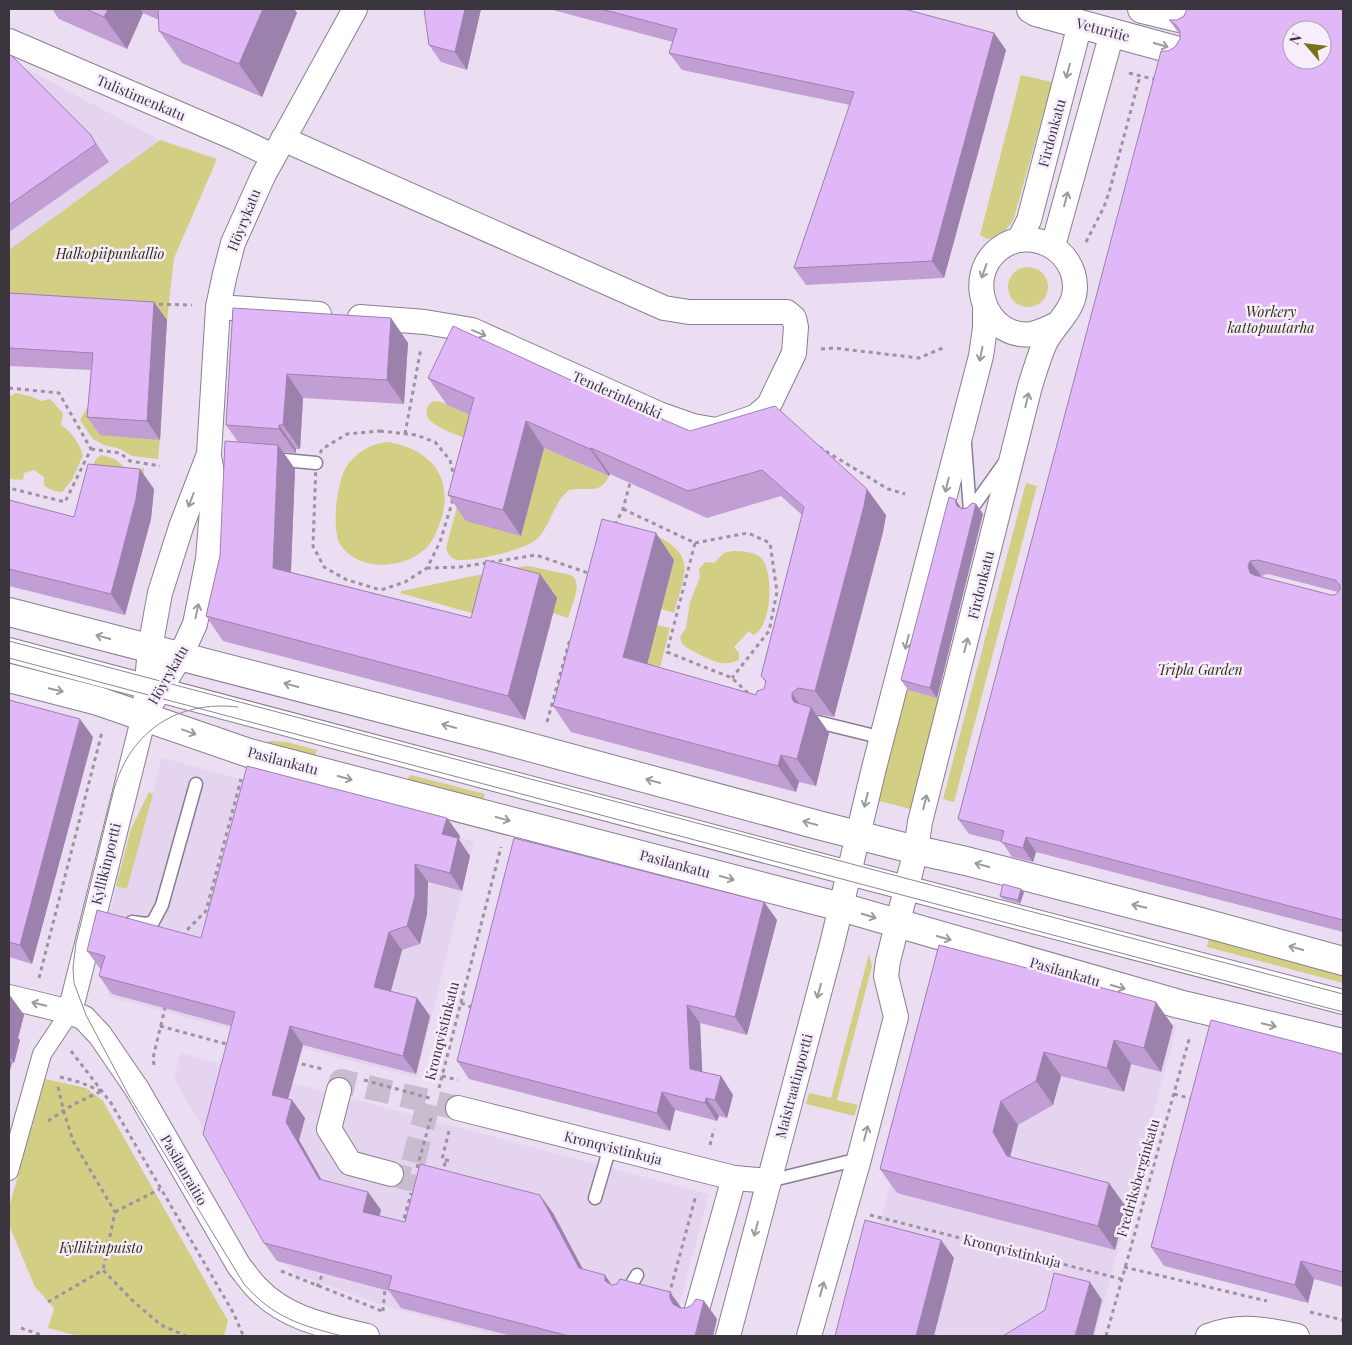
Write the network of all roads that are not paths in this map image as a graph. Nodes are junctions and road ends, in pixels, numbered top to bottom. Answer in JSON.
{"nodes":[{"id":1,"x":355,"y":9,"type":"edge"},
{"id":2,"x":1031,"y":9,"type":"edge"},
{"id":3,"x":1142,"y":9,"type":"edge"},
{"id":4,"x":1183,"y":19,"type":"edge"},
{"id":5,"x":1080,"y":24,"type":"junction"},
{"id":6,"x":1112,"y":32,"type":"junction"},
{"id":7,"x":9,"y":41,"type":"edge"},
{"id":8,"x":1176,"y":50,"type":"edge"},
{"id":9,"x":278,"y":147,"type":"junction"},
{"id":10,"x":1019,"y":240,"type":"junction"},
{"id":11,"x":1053,"y":246,"type":"junction"},
{"id":12,"x":642,"y":298,"type":"joint"},
{"id":13,"x":985,"y":306,"type":"junction"},
{"id":14,"x":218,"y":307,"type":"junction"},
{"id":15,"x":1057,"y":324,"type":"junction"},
{"id":16,"x":963,"y":421,"type":"junction"},
{"id":17,"x":1016,"y":448,"type":"junction"},
{"id":18,"x":213,"y":454,"type":"junction"},
{"id":19,"x":261,"y":458,"type":"edge"},
{"id":20,"x":316,"y":463,"type":"road end"},
{"id":21,"x":9,"y":612,"type":"edge"},
{"id":22,"x":150,"y":648,"type":"junction"},
{"id":23,"x":9,"y":650,"type":"edge"},
{"id":24,"x":180,"y":657,"type":"junction"},
{"id":25,"x":9,"y":678,"type":"edge"},
{"id":26,"x":153,"y":688,"type":"junction"},
{"id":27,"x":144,"y":716,"type":"junction"},
{"id":28,"x":818,"y":722,"type":"edge"},
{"id":29,"x":883,"y":738,"type":"junction"},
{"id":30,"x":196,"y":784,"type":"dead end"},
{"id":31,"x":858,"y":835,"type":"junction"},
{"id":32,"x":916,"y":850,"type":"junction"},
{"id":33,"x":849,"y":873,"type":"junction"},
{"id":34,"x":907,"y":887,"type":"junction"},
{"id":35,"x":841,"y":907,"type":"junction"},
{"id":36,"x":124,"y":920,"type":"edge"},
{"id":37,"x":898,"y":925,"type":"junction"},
{"id":38,"x":1343,"y":961,"type":"edge"},
{"id":39,"x":9,"y":997,"type":"edge"},
{"id":40,"x":1343,"y":1002,"type":"edge"},
{"id":41,"x":70,"y":1012,"type":"junction"},
{"id":42,"x":1343,"y":1043,"type":"edge"},
{"id":43,"x":335,"y":1081,"type":"road end"},
{"id":44,"x":458,"y":1108,"type":"tunnel mouth"},
{"id":45,"x":610,"y":1147,"type":"junction"},
{"id":46,"x":859,"y":1159,"type":"junction"},
{"id":47,"x":9,"y":1171,"type":"edge"},
{"id":48,"x":391,"y":1174,"type":"tunnel mouth"},
{"id":49,"x":734,"y":1178,"type":"junction"},
{"id":50,"x":769,"y":1182,"type":"junction"},
{"id":51,"x":594,"y":1198,"type":"dead end"},
{"id":52,"x":637,"y":1275,"type":"dead end"},
{"id":53,"x":625,"y":1295,"type":"edge"},
{"id":54,"x":696,"y":1313,"type":"edge"},
{"id":55,"x":367,"y":1336,"type":"edge"},
{"id":56,"x":728,"y":1336,"type":"edge"},
{"id":57,"x":809,"y":1336,"type":"edge"},
{"id":58,"x":1208,"y":1336,"type":"edge"},
{"id":59,"x":1297,"y":1336,"type":"edge"}],
"edges":[{"from":1,"to":9,"type":"street","name":"Höyrykatu"},
{"from":2,"to":5,"type":"street","name":"Veturitie"},
{"from":3,"to":4,"type":"street"},
{"from":5,"to":6,"type":"street","name":"Veturitie"},
{"from":5,"to":10,"type":"street","name":"Firdonkatu","one_way":true},
{"from":6,"to":8,"type":"street","name":"Veturitie","one_way":true},
{"from":11,"to":6,"type":"street","one_way":true},
{"from":7,"to":9,"type":"street","name":"Tulistimenkatu"},
{"from":9,"to":12,"type":"street","name":"Tulistimenkatu"},
{"from":9,"to":14,"type":"street","name":"Höyrykatu"},
{"from":10,"to":11,"type":"street"},
{"from":10,"to":13,"type":"street","one_way":true},
{"from":11,"to":15,"type":"street","name":"Firdonkatu"},
{"from":14,"to":12,"type":"street","name":"Tenderinlenkki","one_way":true},
{"from":13,"to":15,"type":"street"},
{"from":13,"to":16,"type":"street","one_way":true},
{"from":14,"to":18,"type":"street","name":"Höyrykatu"},
{"from":17,"to":15,"type":"street","name":"Firdonkatu","one_way":true},
{"from":16,"to":17,"type":"lane"},
{"from":16,"to":29,"type":"street","one_way":true},
{"from":32,"to":17,"type":"street","name":"Firdonkatu","one_way":true},
{"from":18,"to":22,"type":"street","name":"Höyrykatu","one_way":true},
{"from":24,"to":18,"type":"street","name":"Höyrykatu","one_way":true},
{"from":19,"to":20,"type":"lane"},
{"from":22,"to":21,"type":"street","one_way":true},
{"from":22,"to":24,"type":"street"},
{"from":22,"to":26,"type":"street","name":"Höyrykatu"},
{"from":23,"to":26,"type":"street"},
{"from":24,"to":26,"type":"street","name":"Höyrykatu"},
{"from":31,"to":24,"type":"street","one_way":true},
{"from":25,"to":27,"type":"street","name":"Pasilankatu","one_way":true},
{"from":26,"to":27,"type":"street","name":"Höyrykatu"},
{"from":26,"to":33,"type":"street"},
{"from":27,"to":35,"type":"street","name":"Pasilankatu","one_way":true},
{"from":27,"to":41,"type":"street","name":"Kyllikinportti"},
{"from":28,"to":29,"type":"lane"},
{"from":29,"to":31,"type":"street","one_way":true},
{"from":30,"to":36,"type":"lane"},
{"from":31,"to":32,"type":"street"},
{"from":31,"to":33,"type":"street","name":"Maistraatinportti"},
{"from":32,"to":34,"type":"street"},
{"from":38,"to":32,"type":"street","one_way":true},
{"from":33,"to":34,"type":"street"},
{"from":33,"to":35,"type":"street","name":"Maistraatinportti"},
{"from":34,"to":37,"type":"street"},
{"from":34,"to":40,"type":"street"},
{"from":35,"to":37,"type":"street","name":"Pasilankatu","one_way":true},
{"from":35,"to":50,"type":"street","name":"Maistraatinportti","one_way":true},
{"from":37,"to":42,"type":"street","name":"Pasilankatu","one_way":true},
{"from":46,"to":37,"type":"street","one_way":true},
{"from":41,"to":39,"type":"street","name":"Pasilanraitio","one_way":true},
{"from":41,"to":47,"type":"street"},
{"from":41,"to":55,"type":"street","name":"Pasilanraitio"},
{"from":43,"to":48,"type":"street"},
{"from":44,"to":45,"type":"street","name":"Kronqvistinkuja"},
{"from":45,"to":49,"type":"street","name":"Kronqvistinkuja"},
{"from":45,"to":51,"type":"lane"},
{"from":46,"to":50,"type":"lane"},
{"from":57,"to":46,"type":"street","one_way":true},
{"from":49,"to":50,"type":"street","name":"Kronqvistinkuja"},
{"from":49,"to":54,"type":"street"},
{"from":50,"to":56,"type":"street","name":"Maistraatinportti","one_way":true},
{"from":52,"to":53,"type":"lane"},
{"from":58,"to":59,"type":"street"}]}
